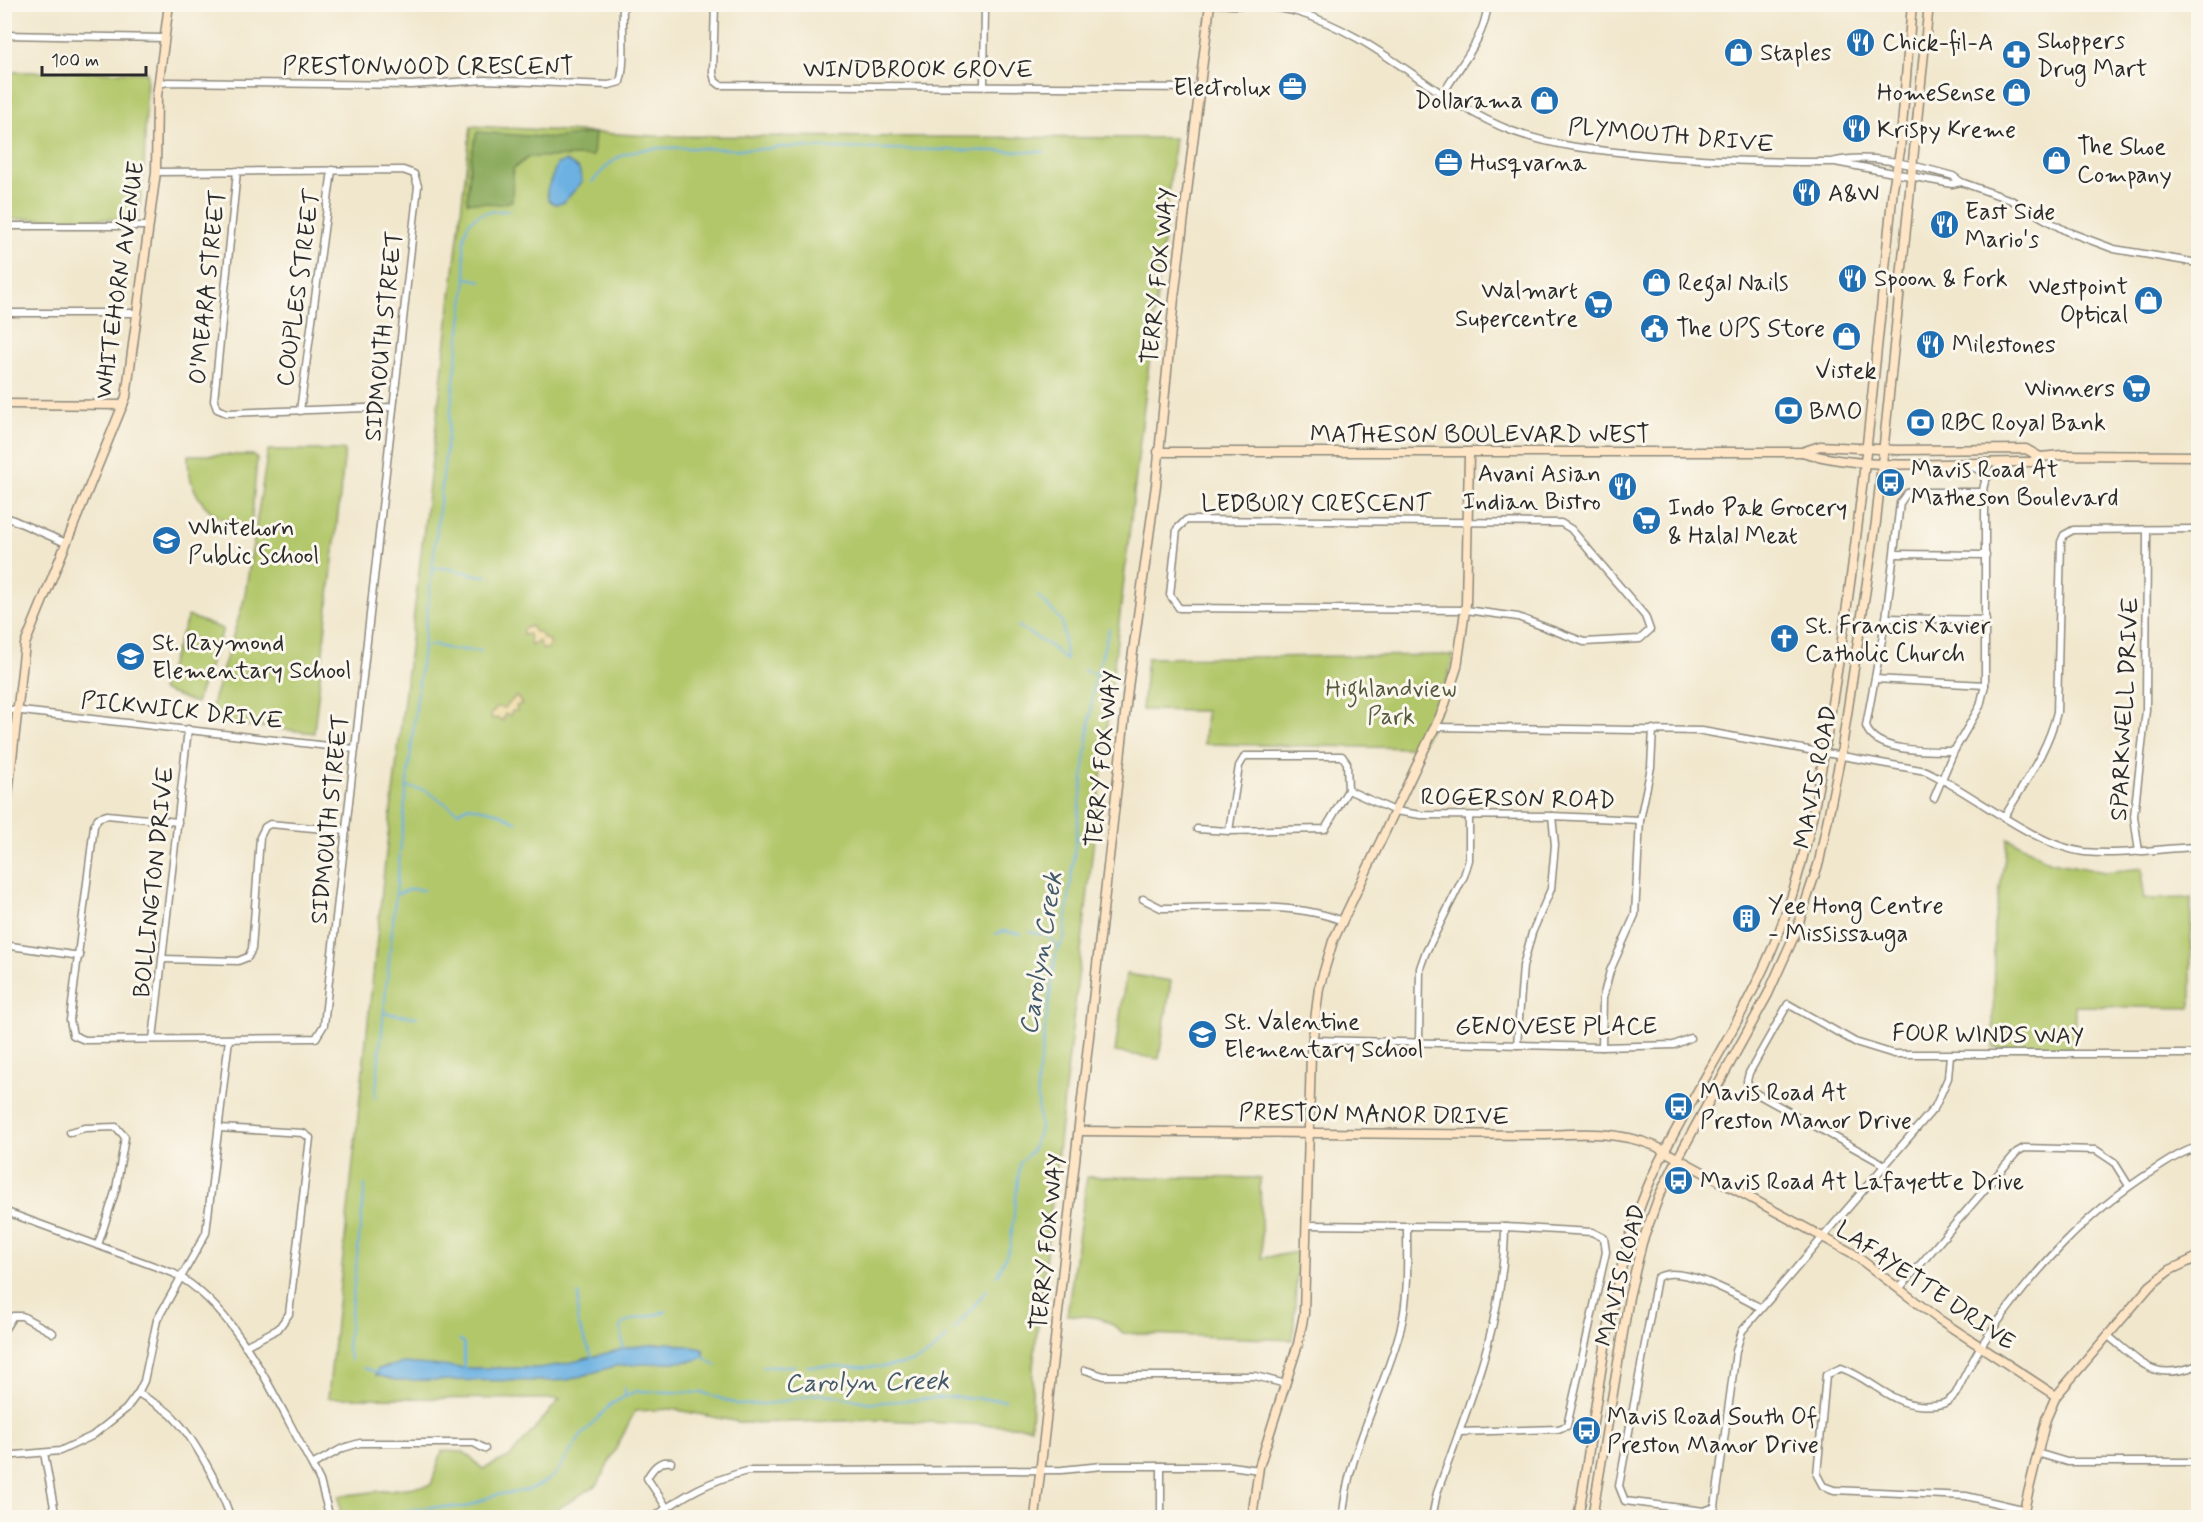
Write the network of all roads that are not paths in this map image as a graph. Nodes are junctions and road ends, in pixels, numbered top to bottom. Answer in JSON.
{"nodes":[{"id":1,"x":169,"y":4,"type":"edge"},
{"id":2,"x":623,"y":4,"type":"edge"},
{"id":3,"x":715,"y":4,"type":"edge"},
{"id":4,"x":965,"y":4,"type":"edge"},
{"id":5,"x":1169,"y":4,"type":"edge"},
{"id":6,"x":1210,"y":4,"type":"edge"},
{"id":7,"x":1216,"y":4,"type":"edge"},
{"id":8,"x":1488,"y":4,"type":"edge"},
{"id":9,"x":1912,"y":4,"type":"edge"},
{"id":10,"x":1929,"y":4,"type":"edge"},
{"id":11,"x":985,"y":5,"type":"edge"},
{"id":12,"x":1076,"y":5,"type":"edge"},
{"id":13,"x":4,"y":35,"type":"edge"},
{"id":14,"x":163,"y":38,"type":"junction"},
{"id":15,"x":158,"y":84,"type":"junction"},
{"id":16,"x":984,"y":86,"type":"junction"},
{"id":17,"x":1199,"y":88,"type":"junction"},
{"id":18,"x":1443,"y":94,"type":"junction"},
{"id":19,"x":1832,"y":162,"type":"junction"},
{"id":20,"x":1898,"y":164,"type":"junction"},
{"id":21,"x":1912,"y":167,"type":"junction"},
{"id":22,"x":332,"y":170,"type":"junction"},
{"id":23,"x":237,"y":171,"type":"junction"},
{"id":24,"x":156,"y":172,"type":"junction"},
{"id":25,"x":1896,"y":175,"type":"junction"},
{"id":26,"x":1911,"y":178,"type":"junction"},
{"id":27,"x":1961,"y":182,"type":"junction"},
{"id":28,"x":4,"y":226,"type":"edge"},
{"id":29,"x":147,"y":226,"type":"junction"},
{"id":30,"x":2199,"y":263,"type":"edge"},
{"id":31,"x":4,"y":313,"type":"edge"},
{"id":32,"x":137,"y":313,"type":"junction"},
{"id":33,"x":4,"y":404,"type":"edge"},
{"id":34,"x":123,"y":405,"type":"junction"},
{"id":35,"x":393,"y":407,"type":"junction"},
{"id":36,"x":300,"y":411,"type":"junction"},
{"id":37,"x":1868,"y":448,"type":"junction"},
{"id":38,"x":1883,"y":449,"type":"junction"},
{"id":39,"x":1158,"y":452,"type":"junction"},
{"id":40,"x":1802,"y":452,"type":"junction"},
{"id":41,"x":1469,"y":454,"type":"junction"},
{"id":42,"x":2199,"y":456,"type":"edge"},
{"id":43,"x":2040,"y":457,"type":"junction"},
{"id":44,"x":1865,"y":461,"type":"junction"},
{"id":45,"x":1882,"y":462,"type":"junction"},
{"id":46,"x":2014,"y":462,"type":"junction"},
{"id":47,"x":1964,"y":463,"type":"junction"},
{"id":48,"x":1984,"y":480,"type":"junction"},
{"id":49,"x":1982,"y":492,"type":"junction"},
{"id":50,"x":4,"y":516,"type":"edge"},
{"id":51,"x":1468,"y":522,"type":"junction"},
{"id":52,"x":2199,"y":529,"type":"edge"},
{"id":53,"x":2147,"y":531,"type":"junction"},
{"id":54,"x":66,"y":543,"type":"junction"},
{"id":55,"x":1895,"y":554,"type":"junction"},
{"id":56,"x":1986,"y":555,"type":"junction"},
{"id":57,"x":1466,"y":610,"type":"junction"},
{"id":58,"x":1886,"y":618,"type":"junction"},
{"id":59,"x":1986,"y":620,"type":"junction"},
{"id":60,"x":1875,"y":679,"type":"junction"},
{"id":61,"x":1985,"y":685,"type":"junction"},
{"id":62,"x":4,"y":709,"type":"edge"},
{"id":63,"x":17,"y":710,"type":"junction"},
{"id":64,"x":1435,"y":727,"type":"junction"},
{"id":65,"x":188,"y":729,"type":"junction"},
{"id":66,"x":1653,"y":729,"type":"junction"},
{"id":67,"x":355,"y":749,"type":"junction"},
{"id":68,"x":1954,"y":751,"type":"junction"},
{"id":69,"x":1825,"y":752,"type":"junction"},
{"id":70,"x":1841,"y":754,"type":"junction"},
{"id":71,"x":1942,"y":778,"type":"junction"},
{"id":72,"x":1348,"y":790,"type":"junction"},
{"id":73,"x":1934,"y":798,"type":"dead end"},
{"id":74,"x":1395,"y":811,"type":"junction"},
{"id":75,"x":1469,"y":816,"type":"junction"},
{"id":76,"x":1552,"y":816,"type":"junction"},
{"id":77,"x":2005,"y":816,"type":"junction"},
{"id":78,"x":1640,"y":820,"type":"junction"},
{"id":79,"x":178,"y":822,"type":"junction"},
{"id":80,"x":1197,"y":829,"type":"dead end"},
{"id":81,"x":4,"y":830,"type":"edge"},
{"id":82,"x":345,"y":831,"type":"junction"},
{"id":83,"x":1229,"y":831,"type":"junction"},
{"id":84,"x":2199,"y":847,"type":"edge"},
{"id":85,"x":2139,"y":852,"type":"junction"},
{"id":86,"x":1143,"y":899,"type":"dead end"},
{"id":87,"x":1343,"y":921,"type":"junction"},
{"id":88,"x":4,"y":945,"type":"edge"},
{"id":89,"x":80,"y":956,"type":"junction"},
{"id":90,"x":162,"y":959,"type":"junction"},
{"id":91,"x":1690,"y":1038,"type":"dead end"},
{"id":92,"x":229,"y":1039,"type":"junction"},
{"id":93,"x":153,"y":1040,"type":"junction"},
{"id":94,"x":1313,"y":1040,"type":"junction"},
{"id":95,"x":1419,"y":1044,"type":"junction"},
{"id":96,"x":1517,"y":1045,"type":"junction"},
{"id":97,"x":1602,"y":1047,"type":"junction"},
{"id":98,"x":2199,"y":1054,"type":"edge"},
{"id":99,"x":1950,"y":1055,"type":"junction"},
{"id":100,"x":219,"y":1128,"type":"junction"},
{"id":101,"x":1079,"y":1131,"type":"junction"},
{"id":102,"x":70,"y":1132,"type":"dead end"},
{"id":103,"x":1309,"y":1134,"type":"junction"},
{"id":104,"x":2199,"y":1147,"type":"edge"},
{"id":105,"x":1665,"y":1151,"type":"junction"},
{"id":106,"x":1678,"y":1158,"type":"junction"},
{"id":107,"x":1885,"y":1165,"type":"junction"},
{"id":108,"x":2129,"y":1185,"type":"junction"},
{"id":109,"x":4,"y":1211,"type":"edge"},
{"id":110,"x":1307,"y":1225,"type":"junction"},
{"id":111,"x":1407,"y":1226,"type":"junction"},
{"id":112,"x":1505,"y":1227,"type":"junction"},
{"id":113,"x":1823,"y":1237,"type":"junction"},
{"id":114,"x":98,"y":1245,"type":"junction"},
{"id":115,"x":2199,"y":1257,"type":"edge"},
{"id":116,"x":181,"y":1278,"type":"junction"},
{"id":117,"x":1899,"y":1289,"type":"junction"},
{"id":118,"x":1761,"y":1308,"type":"junction"},
{"id":119,"x":4,"y":1330,"type":"edge"},
{"id":120,"x":53,"y":1333,"type":"dead end"},
{"id":121,"x":2107,"y":1335,"type":"junction"},
{"id":122,"x":245,"y":1346,"type":"junction"},
{"id":123,"x":1981,"y":1347,"type":"junction"},
{"id":124,"x":2199,"y":1365,"type":"edge"},
{"id":125,"x":1085,"y":1370,"type":"dead end"},
{"id":126,"x":1286,"y":1384,"type":"junction"},
{"id":127,"x":138,"y":1393,"type":"junction"},
{"id":128,"x":2056,"y":1396,"type":"junction"},
{"id":129,"x":1459,"y":1432,"type":"junction"},
{"id":130,"x":485,"y":1449,"type":"dead end"},
{"id":131,"x":2037,"y":1453,"type":"junction"},
{"id":132,"x":44,"y":1454,"type":"junction"},
{"id":133,"x":4,"y":1456,"type":"edge"},
{"id":134,"x":671,"y":1462,"type":"dead end"},
{"id":135,"x":2199,"y":1462,"type":"edge"},
{"id":136,"x":312,"y":1465,"type":"junction"},
{"id":137,"x":1161,"y":1466,"type":"junction"},
{"id":138,"x":1041,"y":1470,"type":"junction"},
{"id":139,"x":1259,"y":1470,"type":"junction"},
{"id":140,"x":667,"y":1508,"type":"junction"},
{"id":141,"x":2022,"y":1513,"type":"edge"},
{"id":142,"x":56,"y":1518,"type":"edge"},
{"id":143,"x":225,"y":1518,"type":"edge"},
{"id":144,"x":330,"y":1518,"type":"edge"},
{"id":145,"x":653,"y":1518,"type":"edge"},
{"id":146,"x":1035,"y":1518,"type":"edge"},
{"id":147,"x":1161,"y":1518,"type":"edge"},
{"id":148,"x":1252,"y":1518,"type":"edge"},
{"id":149,"x":1343,"y":1518,"type":"edge"},
{"id":150,"x":1432,"y":1518,"type":"edge"},
{"id":151,"x":1578,"y":1518,"type":"edge"},
{"id":152,"x":1592,"y":1518,"type":"edge"}],
"edges":[{"from":1,"to":14,"type":"street","name":"WHITEHORN AVENUE"},
{"from":2,"to":15,"type":"street","name":"PRESTONWOOD CRESCENT"},
{"from":3,"to":16,"type":"street","name":"WINDBROOK GROVE"},
{"from":4,"to":11,"type":"street"},
{"from":5,"to":12,"type":"street"},
{"from":6,"to":17,"type":"street","name":"TERRY FOX WAY"},
{"from":7,"to":18,"type":"street","name":"PLYMOUTH DRIVE"},
{"from":8,"to":18,"type":"street"},
{"from":9,"to":20,"type":"street","name":"MAVIS ROAD"},
{"from":10,"to":21,"type":"street","name":"MAVIS ROAD"},
{"from":11,"to":12,"type":"street"},
{"from":11,"to":16,"type":"street"},
{"from":13,"to":14,"type":"street"},
{"from":14,"to":15,"type":"street","name":"WHITEHORN AVENUE"},
{"from":15,"to":24,"type":"street","name":"WHITEHORN AVENUE"},
{"from":16,"to":17,"type":"street","name":"WINDBROOK GROVE"},
{"from":17,"to":39,"type":"street","name":"TERRY FOX WAY"},
{"from":18,"to":19,"type":"street","name":"PLYMOUTH DRIVE"},
{"from":19,"to":20,"type":"street","name":"PLYMOUTH DRIVE"},
{"from":19,"to":25,"type":"street","name":"PLYMOUTH DRIVE"},
{"from":20,"to":21,"type":"street","name":"PLYMOUTH DRIVE"},
{"from":20,"to":25,"type":"street","name":"MAVIS ROAD"},
{"from":21,"to":26,"type":"street","name":"MAVIS ROAD"},
{"from":21,"to":27,"type":"street","name":"PLYMOUTH DRIVE"},
{"from":22,"to":23,"type":"street","name":"SIDMOUTH STREET"},
{"from":22,"to":35,"type":"street","name":"SIDMOUTH STREET"},
{"from":22,"to":36,"type":"street","name":"COUPLES STREET"},
{"from":23,"to":24,"type":"street","name":"SIDMOUTH STREET"},
{"from":23,"to":36,"type":"street","name":"O'MEARA STREET"},
{"from":24,"to":29,"type":"street","name":"WHITEHORN AVENUE"},
{"from":25,"to":26,"type":"street","name":"PLYMOUTH DRIVE"},
{"from":25,"to":37,"type":"street","name":"MAVIS ROAD"},
{"from":26,"to":27,"type":"street","name":"PLYMOUTH DRIVE"},
{"from":26,"to":38,"type":"street","name":"MAVIS ROAD"},
{"from":27,"to":30,"type":"street","name":"PLYMOUTH DRIVE"},
{"from":28,"to":29,"type":"street"},
{"from":29,"to":32,"type":"street","name":"WHITEHORN AVENUE"},
{"from":31,"to":32,"type":"street"},
{"from":32,"to":34,"type":"street","name":"WHITEHORN AVENUE"},
{"from":33,"to":34,"type":"street"},
{"from":34,"to":54,"type":"street","name":"WHITEHORN AVENUE"},
{"from":35,"to":36,"type":"street","name":"O'MEARA STREET"},
{"from":35,"to":67,"type":"street","name":"SIDMOUTH STREET"},
{"from":37,"to":38,"type":"street","name":"MATHESON BOULEVARD WEST"},
{"from":37,"to":40,"type":"street","name":"MATHESON BOULEVARD WEST"},
{"from":37,"to":44,"type":"street","name":"MAVIS ROAD"},
{"from":38,"to":43,"type":"street","name":"MATHESON BOULEVARD WEST"},
{"from":38,"to":45,"type":"street","name":"MAVIS ROAD"},
{"from":39,"to":41,"type":"street","name":"MATHESON BOULEVARD WEST"},
{"from":39,"to":101,"type":"street","name":"TERRY FOX WAY"},
{"from":40,"to":41,"type":"street","name":"MATHESON BOULEVARD WEST"},
{"from":40,"to":44,"type":"street","name":"MATHESON BOULEVARD WEST"},
{"from":41,"to":51,"type":"street"},
{"from":42,"to":43,"type":"street","name":"MATHESON BOULEVARD WEST"},
{"from":43,"to":46,"type":"street","name":"MATHESON BOULEVARD WEST"},
{"from":44,"to":45,"type":"street","name":"MATHESON BOULEVARD WEST"},
{"from":44,"to":69,"type":"street","name":"MAVIS ROAD"},
{"from":45,"to":47,"type":"street","name":"MATHESON BOULEVARD WEST"},
{"from":45,"to":70,"type":"street","name":"MAVIS ROAD"},
{"from":46,"to":47,"type":"street","name":"MATHESON BOULEVARD WEST"},
{"from":46,"to":48,"type":"street"},
{"from":47,"to":48,"type":"street"},
{"from":48,"to":49,"type":"street"},
{"from":49,"to":55,"type":"street"},
{"from":49,"to":56,"type":"street"},
{"from":50,"to":54,"type":"street"},
{"from":51,"to":57,"type":"street"},
{"from":51,"to":57,"type":"street"},
{"from":51,"to":57,"type":"street","name":"LEDBURY CRESCENT"},
{"from":52,"to":53,"type":"street"},
{"from":53,"to":77,"type":"street"},
{"from":53,"to":85,"type":"street","name":"SPARKWELL DRIVE"},
{"from":54,"to":63,"type":"street","name":"WHITEHORN AVENUE"},
{"from":55,"to":56,"type":"street"},
{"from":55,"to":58,"type":"street"},
{"from":56,"to":59,"type":"street"},
{"from":57,"to":64,"type":"street"},
{"from":58,"to":59,"type":"street"},
{"from":58,"to":60,"type":"street"},
{"from":59,"to":61,"type":"street"},
{"from":60,"to":61,"type":"street"},
{"from":60,"to":68,"type":"street"},
{"from":61,"to":68,"type":"street"},
{"from":62,"to":63,"type":"street","name":"PICKWICK DRIVE"},
{"from":63,"to":65,"type":"street","name":"PICKWICK DRIVE"},
{"from":63,"to":81,"type":"street","name":"WHITEHORN AVENUE"},
{"from":64,"to":66,"type":"street"},
{"from":64,"to":74,"type":"street"},
{"from":65,"to":67,"type":"street","name":"PICKWICK DRIVE"},
{"from":65,"to":79,"type":"street","name":"BOLLINGTON DRIVE"},
{"from":66,"to":69,"type":"street"},
{"from":66,"to":78,"type":"street"},
{"from":67,"to":82,"type":"street","name":"SIDMOUTH STREET"},
{"from":68,"to":71,"type":"street"},
{"from":69,"to":70,"type":"street"},
{"from":69,"to":105,"type":"street","name":"MAVIS ROAD"},
{"from":70,"to":71,"type":"street"},
{"from":70,"to":106,"type":"street","name":"MAVIS ROAD"},
{"from":71,"to":73,"type":"street"},
{"from":71,"to":77,"type":"street"},
{"from":72,"to":74,"type":"street","name":"ROGERSON ROAD"},
{"from":72,"to":83,"type":"street"},
{"from":72,"to":83,"type":"street"},
{"from":74,"to":75,"type":"street","name":"ROGERSON ROAD"},
{"from":74,"to":87,"type":"street"},
{"from":75,"to":76,"type":"street","name":"ROGERSON ROAD"},
{"from":75,"to":95,"type":"street"},
{"from":76,"to":78,"type":"street","name":"ROGERSON ROAD"},
{"from":76,"to":96,"type":"street"},
{"from":77,"to":85,"type":"street"},
{"from":78,"to":97,"type":"street"},
{"from":79,"to":89,"type":"street","name":"SIDMOUTH STREET"},
{"from":79,"to":90,"type":"street","name":"BOLLINGTON DRIVE"},
{"from":80,"to":83,"type":"street"},
{"from":82,"to":90,"type":"street"},
{"from":82,"to":92,"type":"street","name":"SIDMOUTH STREET"},
{"from":84,"to":85,"type":"street"},
{"from":86,"to":87,"type":"street"},
{"from":87,"to":94,"type":"street"},
{"from":88,"to":89,"type":"street"},
{"from":89,"to":93,"type":"street","name":"SIDMOUTH STREET"},
{"from":90,"to":93,"type":"street","name":"BOLLINGTON DRIVE"},
{"from":91,"to":97,"type":"street","name":"GENOVESE PLACE"},
{"from":92,"to":93,"type":"street","name":"SIDMOUTH STREET"},
{"from":92,"to":100,"type":"street"},
{"from":94,"to":95,"type":"street","name":"GENOVESE PLACE"},
{"from":94,"to":103,"type":"street"},
{"from":95,"to":96,"type":"street","name":"GENOVESE PLACE"},
{"from":96,"to":97,"type":"street","name":"GENOVESE PLACE"},
{"from":98,"to":99,"type":"street","name":"FOUR WINDS WAY"},
{"from":99,"to":107,"type":"street"},
{"from":99,"to":107,"type":"street","name":"FOUR WINDS WAY"},
{"from":100,"to":116,"type":"street"},
{"from":100,"to":122,"type":"street"},
{"from":101,"to":103,"type":"street","name":"PRESTON MANOR DRIVE"},
{"from":101,"to":138,"type":"street","name":"TERRY FOX WAY"},
{"from":102,"to":114,"type":"street"},
{"from":103,"to":105,"type":"street","name":"PRESTON MANOR DRIVE"},
{"from":103,"to":110,"type":"street"},
{"from":104,"to":108,"type":"street"},
{"from":105,"to":106,"type":"street","name":"PRESTON MANOR DRIVE"},
{"from":105,"to":151,"type":"street","name":"MAVIS ROAD"},
{"from":106,"to":113,"type":"street","name":"LAFAYETTE DRIVE"},
{"from":106,"to":152,"type":"street","name":"MAVIS ROAD"},
{"from":107,"to":113,"type":"street"},
{"from":108,"to":117,"type":"street"},
{"from":108,"to":123,"type":"street"},
{"from":109,"to":114,"type":"street"},
{"from":110,"to":111,"type":"street"},
{"from":110,"to":126,"type":"street"},
{"from":111,"to":112,"type":"street"},
{"from":111,"to":149,"type":"street"},
{"from":112,"to":129,"type":"street"},
{"from":112,"to":129,"type":"street"},
{"from":113,"to":117,"type":"street","name":"LAFAYETTE DRIVE"},
{"from":113,"to":118,"type":"street"},
{"from":114,"to":116,"type":"street"},
{"from":115,"to":121,"type":"street"},
{"from":116,"to":122,"type":"street"},
{"from":116,"to":127,"type":"street"},
{"from":117,"to":123,"type":"street","name":"LAFAYETTE DRIVE"},
{"from":118,"to":118,"type":"street"},
{"from":119,"to":120,"type":"street"},
{"from":121,"to":124,"type":"street"},
{"from":121,"to":128,"type":"street"},
{"from":122,"to":136,"type":"street"},
{"from":123,"to":128,"type":"street","name":"LAFAYETTE DRIVE"},
{"from":123,"to":141,"type":"street"},
{"from":125,"to":126,"type":"street"},
{"from":126,"to":139,"type":"street"},
{"from":127,"to":132,"type":"street"},
{"from":127,"to":143,"type":"street"},
{"from":128,"to":131,"type":"street"},
{"from":129,"to":150,"type":"street"},
{"from":130,"to":136,"type":"street"},
{"from":131,"to":135,"type":"street"},
{"from":131,"to":141,"type":"street"},
{"from":132,"to":133,"type":"street"},
{"from":132,"to":142,"type":"street"},
{"from":134,"to":140,"type":"street"},
{"from":136,"to":144,"type":"street"},
{"from":137,"to":138,"type":"street"},
{"from":137,"to":139,"type":"street"},
{"from":137,"to":147,"type":"street"},
{"from":138,"to":140,"type":"street"},
{"from":138,"to":146,"type":"street","name":"TERRY FOX WAY"},
{"from":139,"to":148,"type":"street"},
{"from":140,"to":145,"type":"street"}]}
